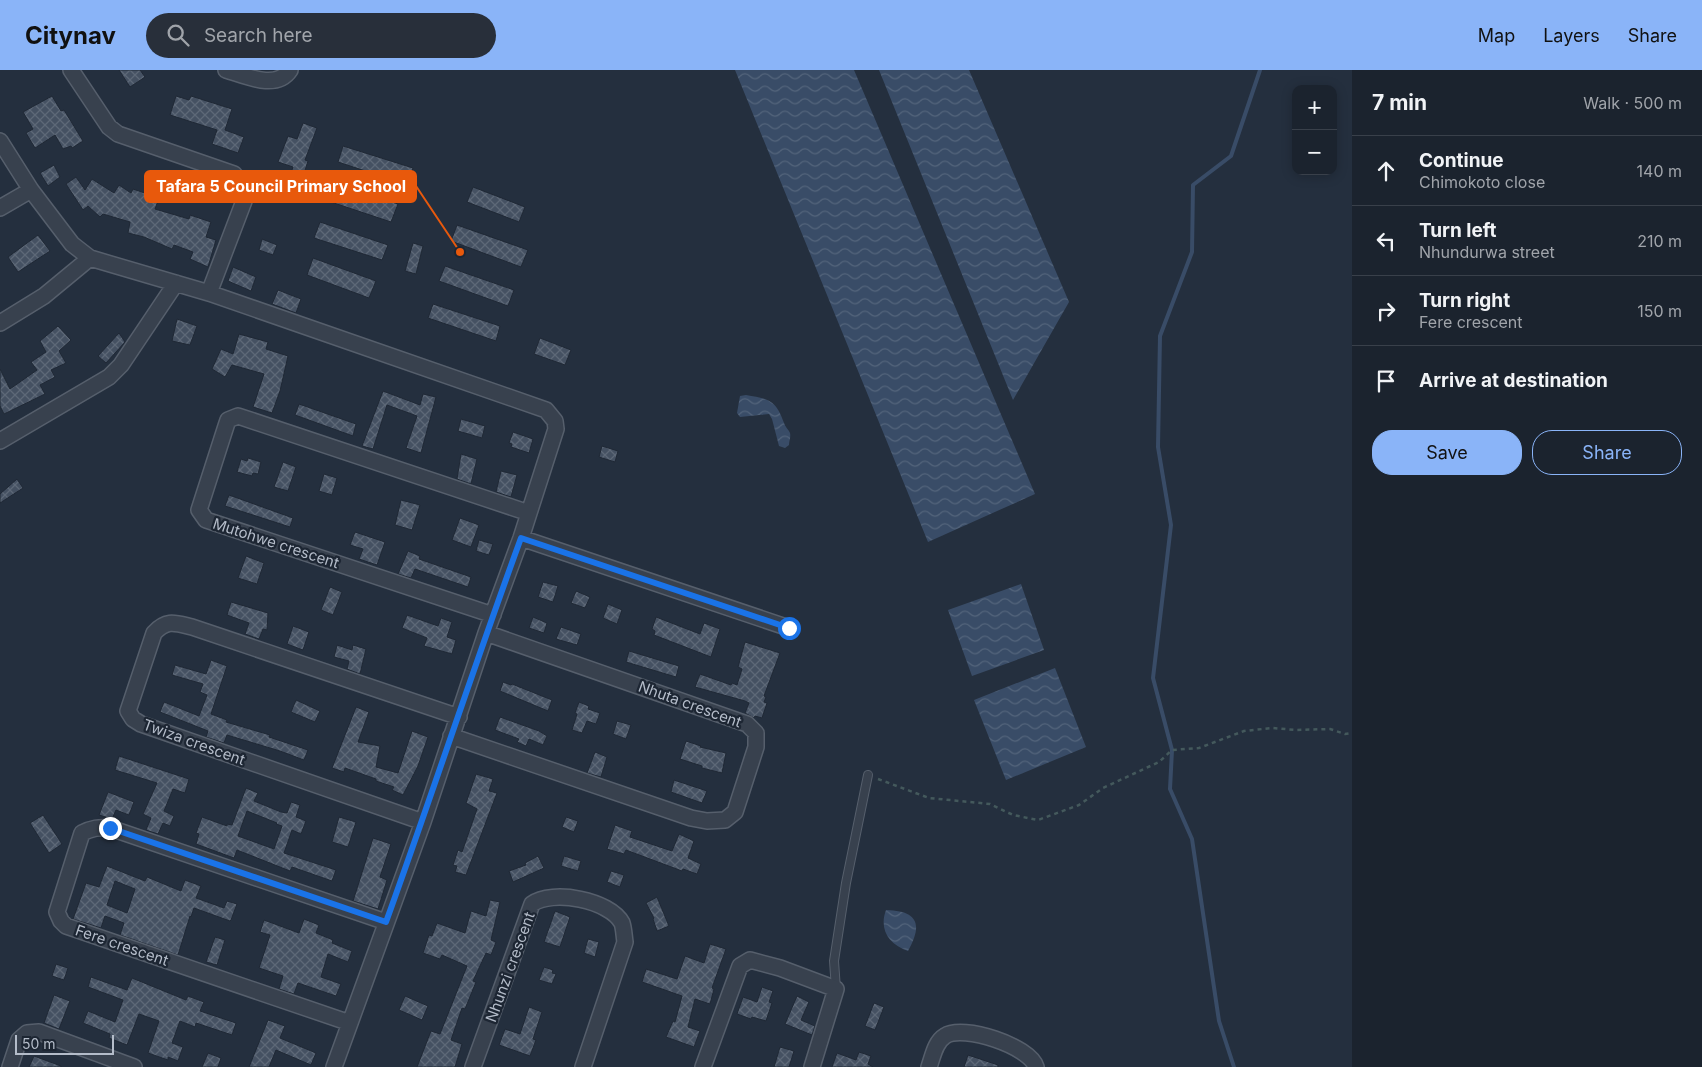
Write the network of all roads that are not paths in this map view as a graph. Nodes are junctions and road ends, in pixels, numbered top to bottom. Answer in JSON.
{"nodes":[{"id":1,"x":70,"y":70,"type":"edge"},
{"id":2,"x":226,"y":70,"type":"edge"},
{"id":3,"x":290,"y":70,"type":"edge"},
{"id":4,"x":0,"y":140,"type":"edge"},
{"id":5,"x":31,"y":190,"type":"junction"},
{"id":6,"x":0,"y":208,"type":"edge"},
{"id":7,"x":90,"y":258,"type":"junction"},
{"id":8,"x":176,"y":283,"type":"junction"},
{"id":9,"x":209,"y":293,"type":"junction"},
{"id":10,"x":0,"y":323,"type":"edge"},
{"id":11,"x":0,"y":441,"type":"edge"},
{"id":12,"x":529,"y":513,"type":"junction"},
{"id":13,"x":521,"y":538,"type":"junction"},
{"id":14,"x":493,"y":614,"type":"junction"},
{"id":15,"x":789,"y":628,"type":"dead end"},
{"id":16,"x":486,"y":633,"type":"junction"},
{"id":17,"x":459,"y":717,"type":"junction"},
{"id":18,"x":452,"y":736,"type":"junction"},
{"id":19,"x":868,"y":775,"type":"road end"},
{"id":20,"x":423,"y":822,"type":"junction"},
{"id":21,"x":386,"y":922,"type":"junction"},
{"id":22,"x":836,"y":989,"type":"junction"},
{"id":23,"x":350,"y":1023,"type":"junction"},
{"id":24,"x":10,"y":1067,"type":"edge"},
{"id":25,"x":134,"y":1067,"type":"edge"},
{"id":26,"x":334,"y":1067,"type":"edge"},
{"id":27,"x":474,"y":1067,"type":"edge"},
{"id":28,"x":583,"y":1067,"type":"edge"},
{"id":29,"x":703,"y":1067,"type":"edge"},
{"id":30,"x":812,"y":1067,"type":"edge"},
{"id":31,"x":929,"y":1067,"type":"edge"},
{"id":32,"x":1036,"y":1067,"type":"edge"}],
"edges":[{"from":1,"to":9,"type":"street"},
{"from":2,"to":3,"type":"street"},
{"from":4,"to":5,"type":"street"},
{"from":5,"to":6,"type":"street"},
{"from":5,"to":7,"type":"street"},
{"from":7,"to":8,"type":"street"},
{"from":7,"to":10,"type":"street"},
{"from":8,"to":9,"type":"street"},
{"from":8,"to":11,"type":"street"},
{"from":9,"to":12,"type":"street"},
{"from":12,"to":13,"type":"street"},
{"from":12,"to":14,"type":"street","name":"Mutohwe crescent"},
{"from":13,"to":14,"type":"street"},
{"from":13,"to":15,"type":"street"},
{"from":14,"to":16,"type":"street"},
{"from":16,"to":17,"type":"street"},
{"from":16,"to":18,"type":"street","name":"Nhuta crescent"},
{"from":17,"to":18,"type":"street"},
{"from":17,"to":20,"type":"street","name":"Twiza crescent"},
{"from":18,"to":20,"type":"street"},
{"from":19,"to":22,"type":"lane"},
{"from":20,"to":21,"type":"street"},
{"from":21,"to":23,"type":"street"},
{"from":21,"to":23,"type":"street","name":"Fere crescent"},
{"from":22,"to":29,"type":"street"},
{"from":22,"to":30,"type":"street"},
{"from":23,"to":26,"type":"street"},
{"from":24,"to":25,"type":"street"},
{"from":27,"to":28,"type":"street","name":"Nhunzi crescent"},
{"from":31,"to":32,"type":"street"}]}
